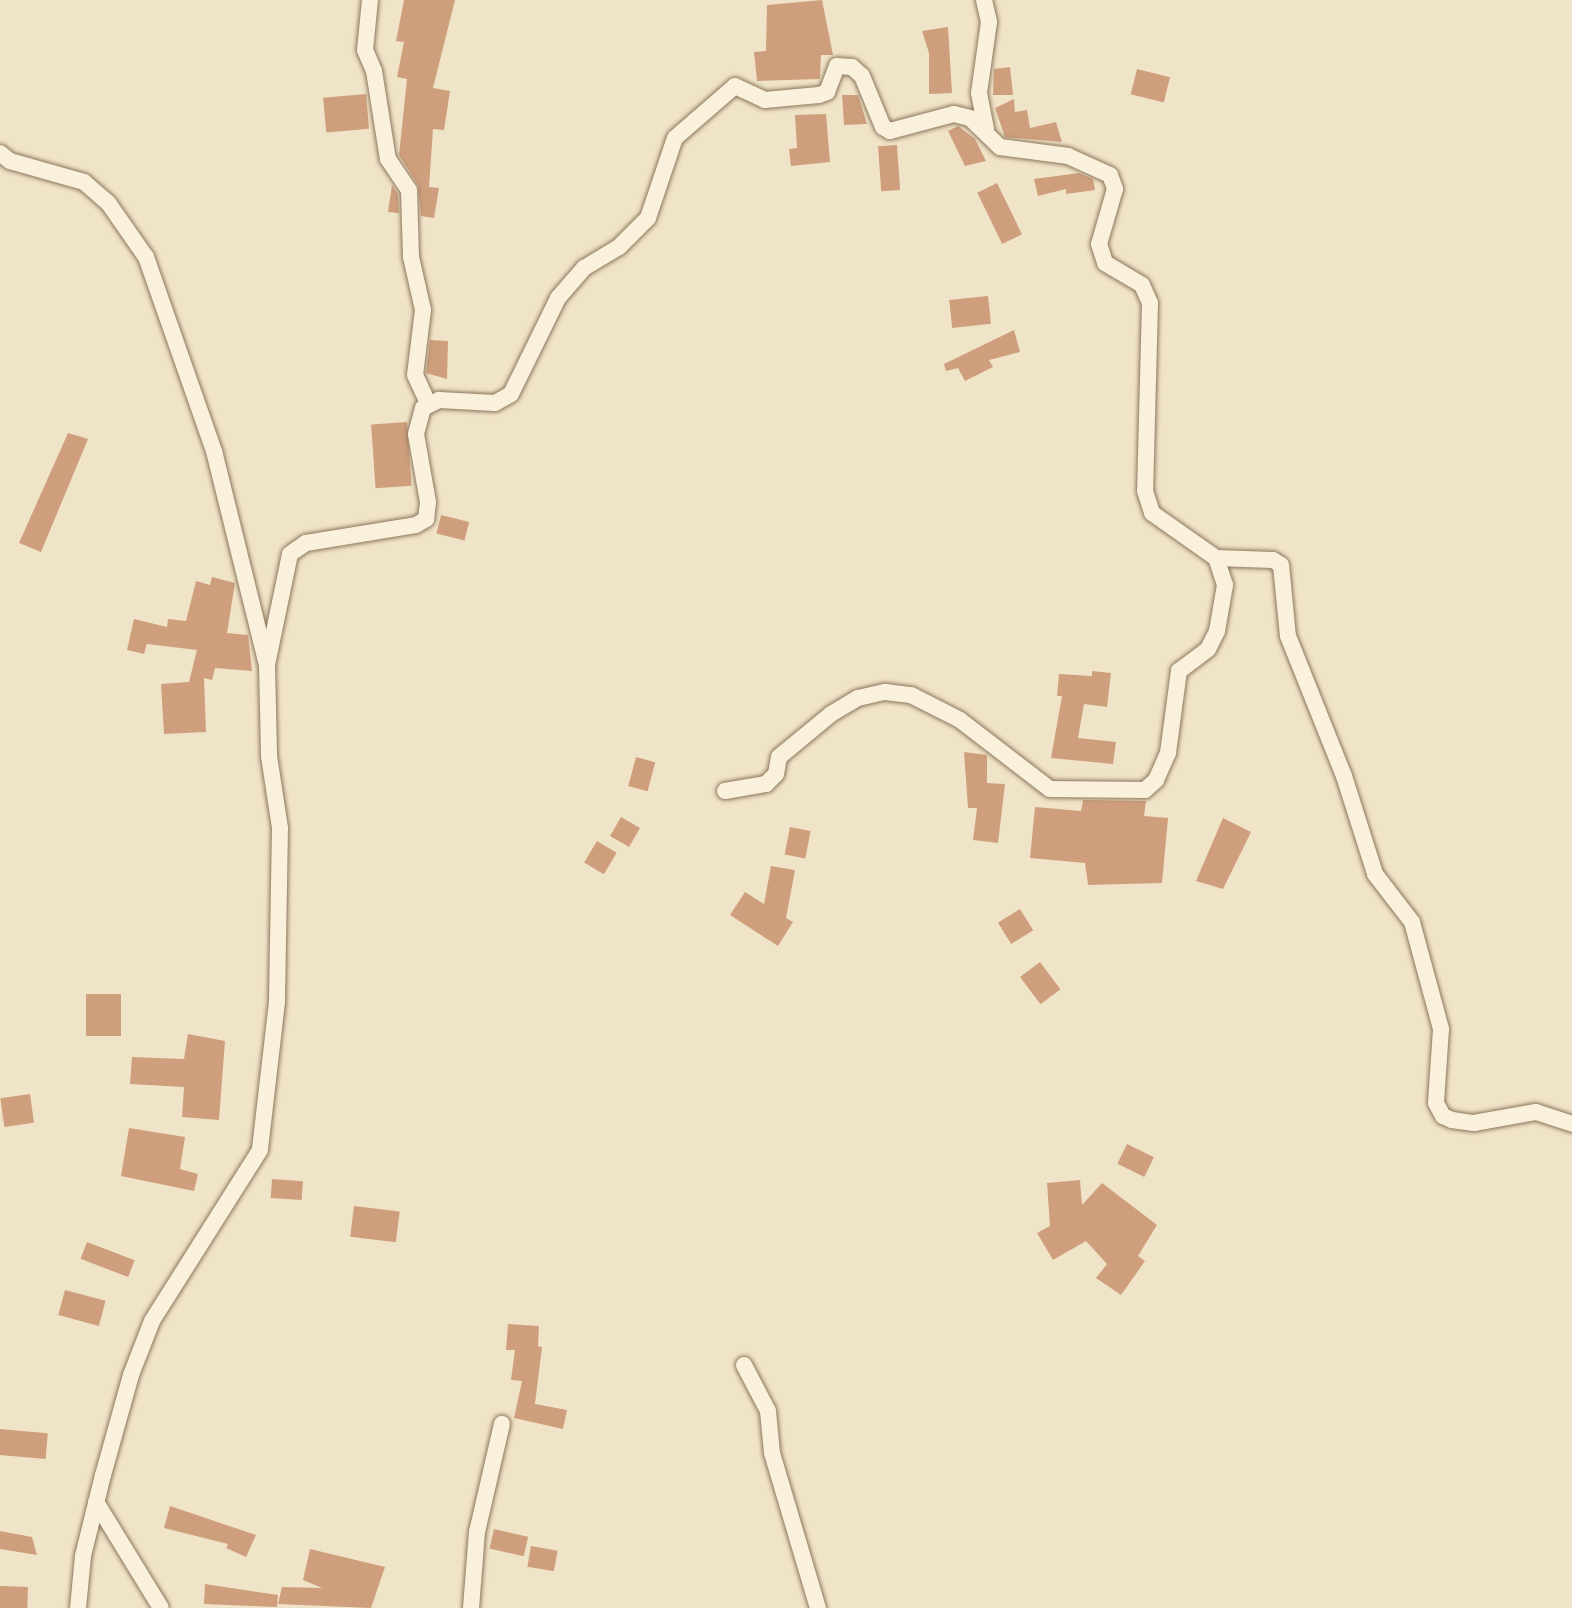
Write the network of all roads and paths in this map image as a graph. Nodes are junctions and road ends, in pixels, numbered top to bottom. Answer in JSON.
{"nodes":[{"id":1,"x":370,"y":0,"type":"edge"},
{"id":2,"x":984,"y":0,"type":"edge"},
{"id":3,"x":986,"y":129,"type":"junction"},
{"id":4,"x":0,"y":153,"type":"edge"},
{"id":5,"x":428,"y":403,"type":"junction"},
{"id":6,"x":1216,"y":558,"type":"junction"},
{"id":7,"x":267,"y":665,"type":"junction"},
{"id":8,"x":725,"y":791,"type":"dead end"},
{"id":9,"x":1572,"y":1124,"type":"edge"},
{"id":10,"x":744,"y":1365,"type":"dead end"},
{"id":11,"x":502,"y":1424,"type":"dead end"},
{"id":12,"x":96,"y":1502,"type":"junction"},
{"id":13,"x":78,"y":1608,"type":"edge"},
{"id":14,"x":161,"y":1608,"type":"edge"},
{"id":15,"x":471,"y":1608,"type":"edge"},
{"id":16,"x":818,"y":1608,"type":"edge"}],
"edges":[{"from":1,"to":5,"type":"street"},
{"from":2,"to":3,"type":"street"},
{"from":3,"to":5,"type":"street"},
{"from":3,"to":6,"type":"street"},
{"from":4,"to":7,"type":"street"},
{"from":5,"to":7,"type":"street"},
{"from":6,"to":8,"type":"street"},
{"from":6,"to":9,"type":"street"},
{"from":7,"to":12,"type":"street"},
{"from":10,"to":16,"type":"street"},
{"from":11,"to":15,"type":"street"},
{"from":12,"to":13,"type":"street"},
{"from":12,"to":14,"type":"street"}]}
